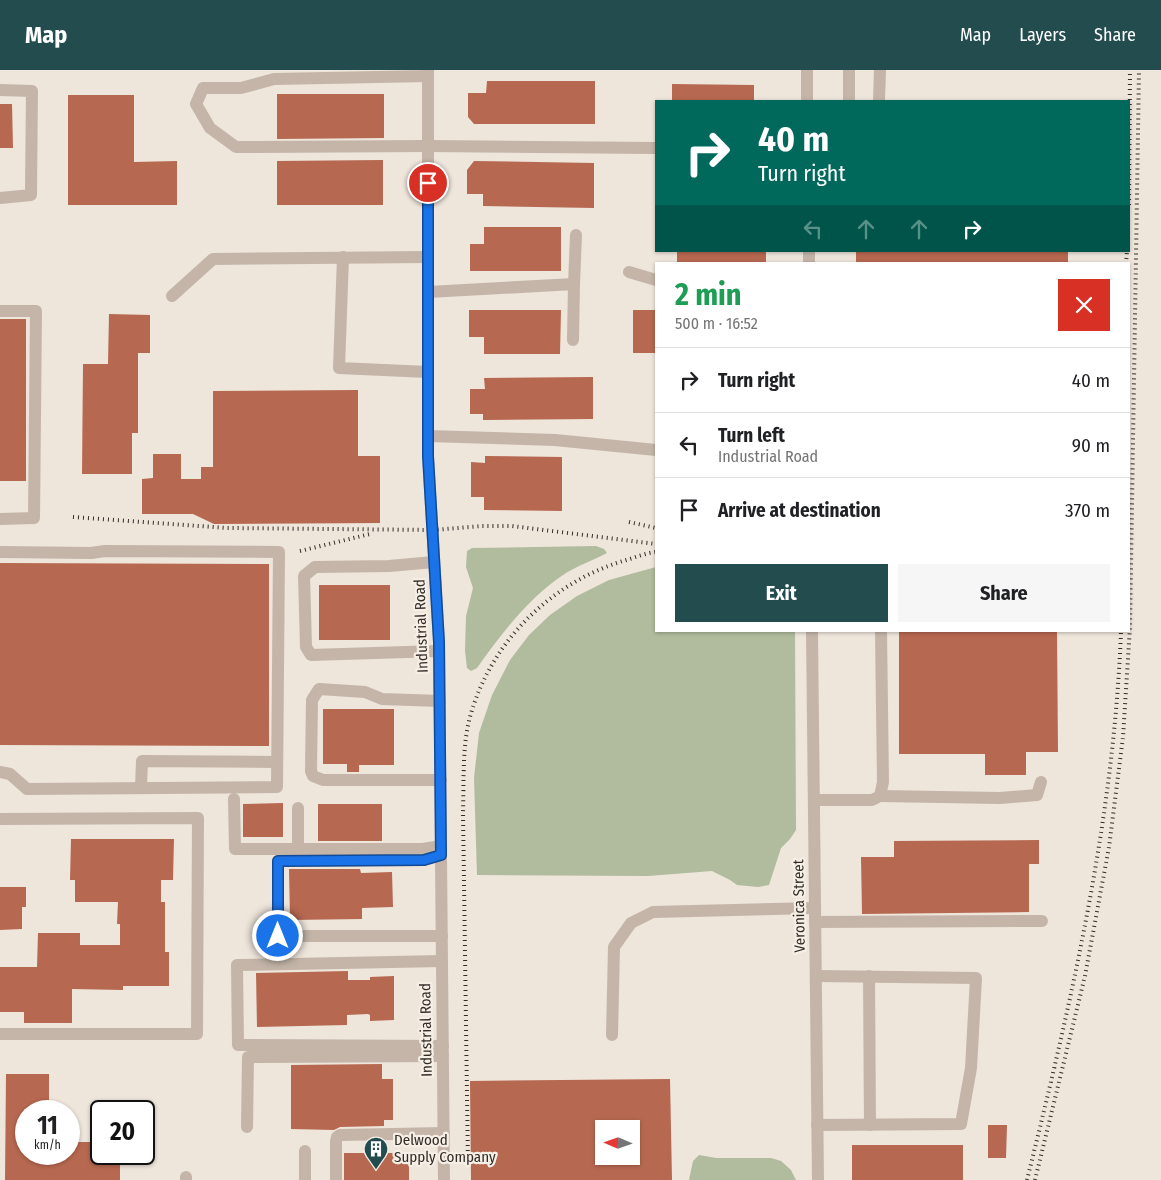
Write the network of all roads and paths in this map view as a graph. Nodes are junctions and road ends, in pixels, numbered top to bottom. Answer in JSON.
{"nodes":[{"id":1,"x":808,"y":70,"type":"edge"},
{"id":2,"x":849,"y":70,"type":"edge"},
{"id":3,"x":880,"y":70,"type":"edge"},
{"id":4,"x":421,"y":73,"type":"edge"},
{"id":5,"x":0,"y":90,"type":"edge"},
{"id":6,"x":807,"y":100,"type":"edge"},
{"id":7,"x":849,"y":100,"type":"edge"},
{"id":8,"x":879,"y":100,"type":"edge"},
{"id":9,"x":428,"y":146,"type":"junction"},
{"id":10,"x":655,"y":148,"type":"edge"},
{"id":11,"x":0,"y":198,"type":"edge"},
{"id":12,"x":576,"y":235,"type":"dead end"},
{"id":13,"x":428,"y":256,"type":"junction"},
{"id":14,"x":343,"y":257,"type":"junction"},
{"id":15,"x":629,"y":272,"type":"dead end"},
{"id":16,"x":655,"y":280,"type":"edge"},
{"id":17,"x":574,"y":284,"type":"junction"},
{"id":18,"x":428,"y":292,"type":"junction"},
{"id":19,"x":172,"y":296,"type":"dead end"},
{"id":20,"x":0,"y":311,"type":"edge"},
{"id":21,"x":573,"y":340,"type":"dead end"},
{"id":22,"x":428,"y":372,"type":"junction"},
{"id":23,"x":428,"y":436,"type":"junction"},
{"id":24,"x":655,"y":450,"type":"edge"},
{"id":25,"x":0,"y":519,"type":"edge"},
{"id":26,"x":0,"y":552,"type":"edge"},
{"id":27,"x":434,"y":562,"type":"junction"},
{"id":28,"x":812,"y":632,"type":"edge"},
{"id":29,"x":881,"y":632,"type":"edge"},
{"id":30,"x":439,"y":651,"type":"junction"},
{"id":31,"x":440,"y":701,"type":"junction"},
{"id":32,"x":277,"y":762,"type":"junction"},
{"id":33,"x":0,"y":772,"type":"edge"},
{"id":34,"x":441,"y":780,"type":"junction"},
{"id":35,"x":1041,"y":782,"type":"dead end"},
{"id":36,"x":141,"y":788,"type":"junction"},
{"id":37,"x":880,"y":796,"type":"junction"},
{"id":38,"x":234,"y":799,"type":"dead end"},
{"id":39,"x":814,"y":800,"type":"junction"},
{"id":40,"x":298,"y":808,"type":"dead end"},
{"id":41,"x":0,"y":818,"type":"edge"},
{"id":42,"x":298,"y":849,"type":"junction"},
{"id":43,"x":441,"y":850,"type":"junction"},
{"id":44,"x":815,"y":908,"type":"junction"},
{"id":45,"x":1042,"y":921,"type":"dead end"},
{"id":46,"x":815,"y":922,"type":"junction"},
{"id":47,"x":442,"y":936,"type":"junction"},
{"id":48,"x":442,"y":960,"type":"junction"},
{"id":49,"x":816,"y":976,"type":"junction"},
{"id":50,"x":869,"y":976,"type":"junction"},
{"id":51,"x":0,"y":1034,"type":"edge"},
{"id":52,"x":612,"y":1035,"type":"dead end"},
{"id":53,"x":443,"y":1051,"type":"junction"},
{"id":54,"x":817,"y":1125,"type":"junction"},
{"id":55,"x":870,"y":1125,"type":"junction"},
{"id":56,"x":247,"y":1127,"type":"dead end"},
{"id":57,"x":444,"y":1133,"type":"junction"},
{"id":58,"x":305,"y":1151,"type":"dead end"},
{"id":59,"x":304,"y":1180,"type":"edge"},
{"id":60,"x":336,"y":1180,"type":"edge"},
{"id":61,"x":444,"y":1180,"type":"edge"},
{"id":62,"x":818,"y":1180,"type":"edge"}],
"edges":[{"from":1,"to":6,"type":"street"},
{"from":2,"to":7,"type":"street"},
{"from":3,"to":8,"type":"street"},
{"from":4,"to":9,"type":"street","name":"Industrial Road"},
{"from":4,"to":9,"type":"street"},
{"from":5,"to":11,"type":"street"},
{"from":9,"to":10,"type":"street"},
{"from":9,"to":13,"type":"street","name":"Industrial Road"},
{"from":12,"to":17,"type":"street"},
{"from":13,"to":14,"type":"street"},
{"from":13,"to":18,"type":"street","name":"Industrial Road"},
{"from":14,"to":19,"type":"street"},
{"from":14,"to":22,"type":"street"},
{"from":15,"to":16,"type":"street"},
{"from":17,"to":18,"type":"street"},
{"from":17,"to":21,"type":"street"},
{"from":18,"to":22,"type":"street","name":"Industrial Road"},
{"from":20,"to":25,"type":"street"},
{"from":22,"to":23,"type":"street","name":"Industrial Road"},
{"from":23,"to":24,"type":"street"},
{"from":23,"to":27,"type":"street","name":"Industrial Road"},
{"from":26,"to":32,"type":"street"},
{"from":27,"to":30,"type":"street","name":"Industrial Road"},
{"from":27,"to":30,"type":"street"},
{"from":28,"to":39,"type":"street","name":"Veronica Street"},
{"from":29,"to":37,"type":"street"},
{"from":30,"to":31,"type":"street","name":"Industrial Road"},
{"from":31,"to":34,"type":"street","name":"Industrial Road"},
{"from":31,"to":34,"type":"street"},
{"from":32,"to":36,"type":"street"},
{"from":32,"to":36,"type":"street"},
{"from":33,"to":36,"type":"street"},
{"from":34,"to":43,"type":"street","name":"Industrial Road"},
{"from":35,"to":37,"type":"street"},
{"from":37,"to":39,"type":"street"},
{"from":38,"to":42,"type":"street"},
{"from":39,"to":44,"type":"street","name":"Veronica Street"},
{"from":40,"to":42,"type":"street"},
{"from":41,"to":51,"type":"street"},
{"from":42,"to":43,"type":"street"},
{"from":43,"to":47,"type":"street","name":"Industrial Road"},
{"from":43,"to":47,"type":"street"},
{"from":44,"to":46,"type":"street","name":"Veronica Street"},
{"from":44,"to":52,"type":"street"},
{"from":45,"to":46,"type":"street"},
{"from":46,"to":49,"type":"street","name":"Veronica Street"},
{"from":47,"to":48,"type":"street","name":"Industrial Road"},
{"from":48,"to":53,"type":"street","name":"Industrial Road"},
{"from":48,"to":53,"type":"street"},
{"from":49,"to":50,"type":"street"},
{"from":49,"to":54,"type":"street","name":"Veronica Street"},
{"from":50,"to":55,"type":"street"},
{"from":50,"to":55,"type":"street"},
{"from":53,"to":56,"type":"street"},
{"from":53,"to":57,"type":"street","name":"Industrial Road"},
{"from":54,"to":55,"type":"street"},
{"from":54,"to":62,"type":"street","name":"Veronica Street"},
{"from":57,"to":60,"type":"street"},
{"from":57,"to":61,"type":"street","name":"Industrial Road"},
{"from":58,"to":59,"type":"street"}]}
